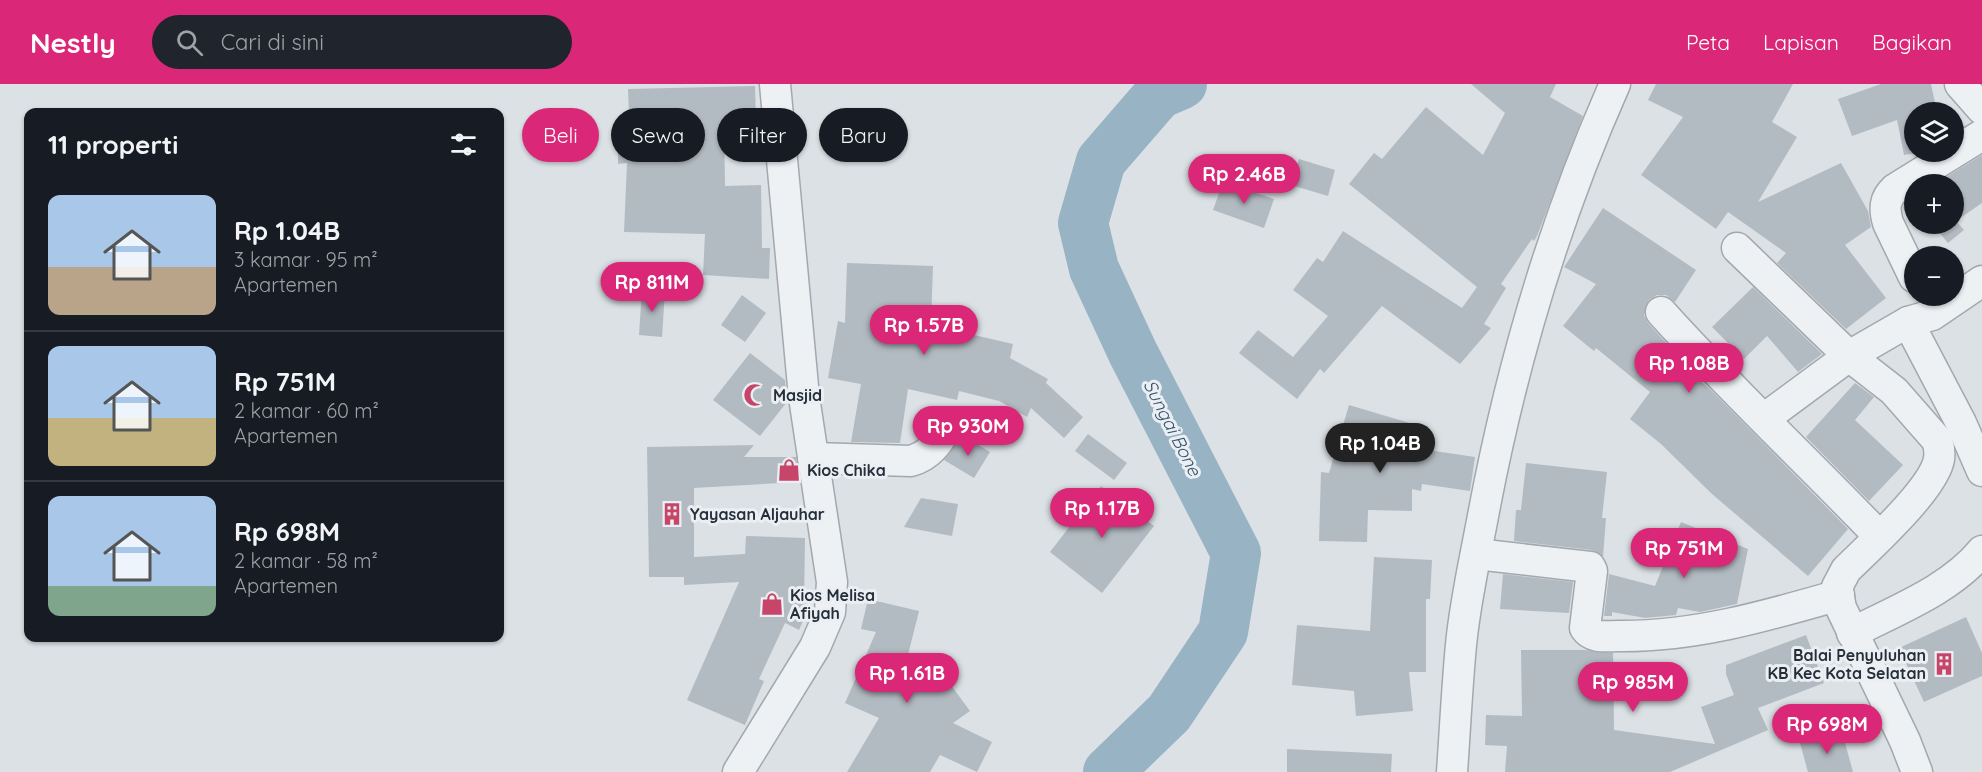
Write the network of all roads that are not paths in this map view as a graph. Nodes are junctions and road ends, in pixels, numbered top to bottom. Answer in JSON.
{"nodes":[{"id":1,"x":776,"y":84,"type":"edge"},
{"id":2,"x":1615,"y":84,"type":"edge"},
{"id":3,"x":1960,"y":84,"type":"edge"},
{"id":4,"x":1982,"y":109,"type":"edge"},
{"id":5,"x":1982,"y":135,"type":"edge"},
{"id":6,"x":1737,"y":248,"type":"dead end"},
{"id":7,"x":1904,"y":256,"type":"edge"},
{"id":8,"x":1982,"y":280,"type":"edge"},
{"id":9,"x":1921,"y":311,"type":"edge"},
{"id":10,"x":1660,"y":312,"type":"dead end"},
{"id":11,"x":1849,"y":356,"type":"junction"},
{"id":12,"x":1765,"y":418,"type":"junction"},
{"id":13,"x":949,"y":425,"type":"dead end"},
{"id":14,"x":813,"y":458,"type":"junction"},
{"id":15,"x":1982,"y":471,"type":"edge"},
{"id":16,"x":1879,"y":536,"type":"junction"},
{"id":17,"x":1982,"y":551,"type":"edge"},
{"id":18,"x":1476,"y":554,"type":"junction"},
{"id":19,"x":1839,"y":595,"type":"junction"},
{"id":20,"x":1852,"y":633,"type":"junction"},
{"id":21,"x":738,"y":772,"type":"edge"},
{"id":22,"x":1452,"y":772,"type":"edge"},
{"id":23,"x":1917,"y":772,"type":"edge"}],
"edges":[{"from":1,"to":14,"type":"street"},
{"from":2,"to":18,"type":"street"},
{"from":3,"to":4,"type":"street"},
{"from":5,"to":7,"type":"street"},
{"from":6,"to":11,"type":"street"},
{"from":8,"to":9,"type":"street"},
{"from":9,"to":11,"type":"street"},
{"from":9,"to":15,"type":"street"},
{"from":10,"to":12,"type":"street"},
{"from":11,"to":12,"type":"street"},
{"from":11,"to":16,"type":"street"},
{"from":12,"to":16,"type":"street"},
{"from":13,"to":14,"type":"street"},
{"from":14,"to":21,"type":"street"},
{"from":16,"to":19,"type":"street"},
{"from":17,"to":20,"type":"street"},
{"from":18,"to":19,"type":"street"},
{"from":18,"to":22,"type":"street"},
{"from":19,"to":20,"type":"street"},
{"from":20,"to":23,"type":"street"}]}
